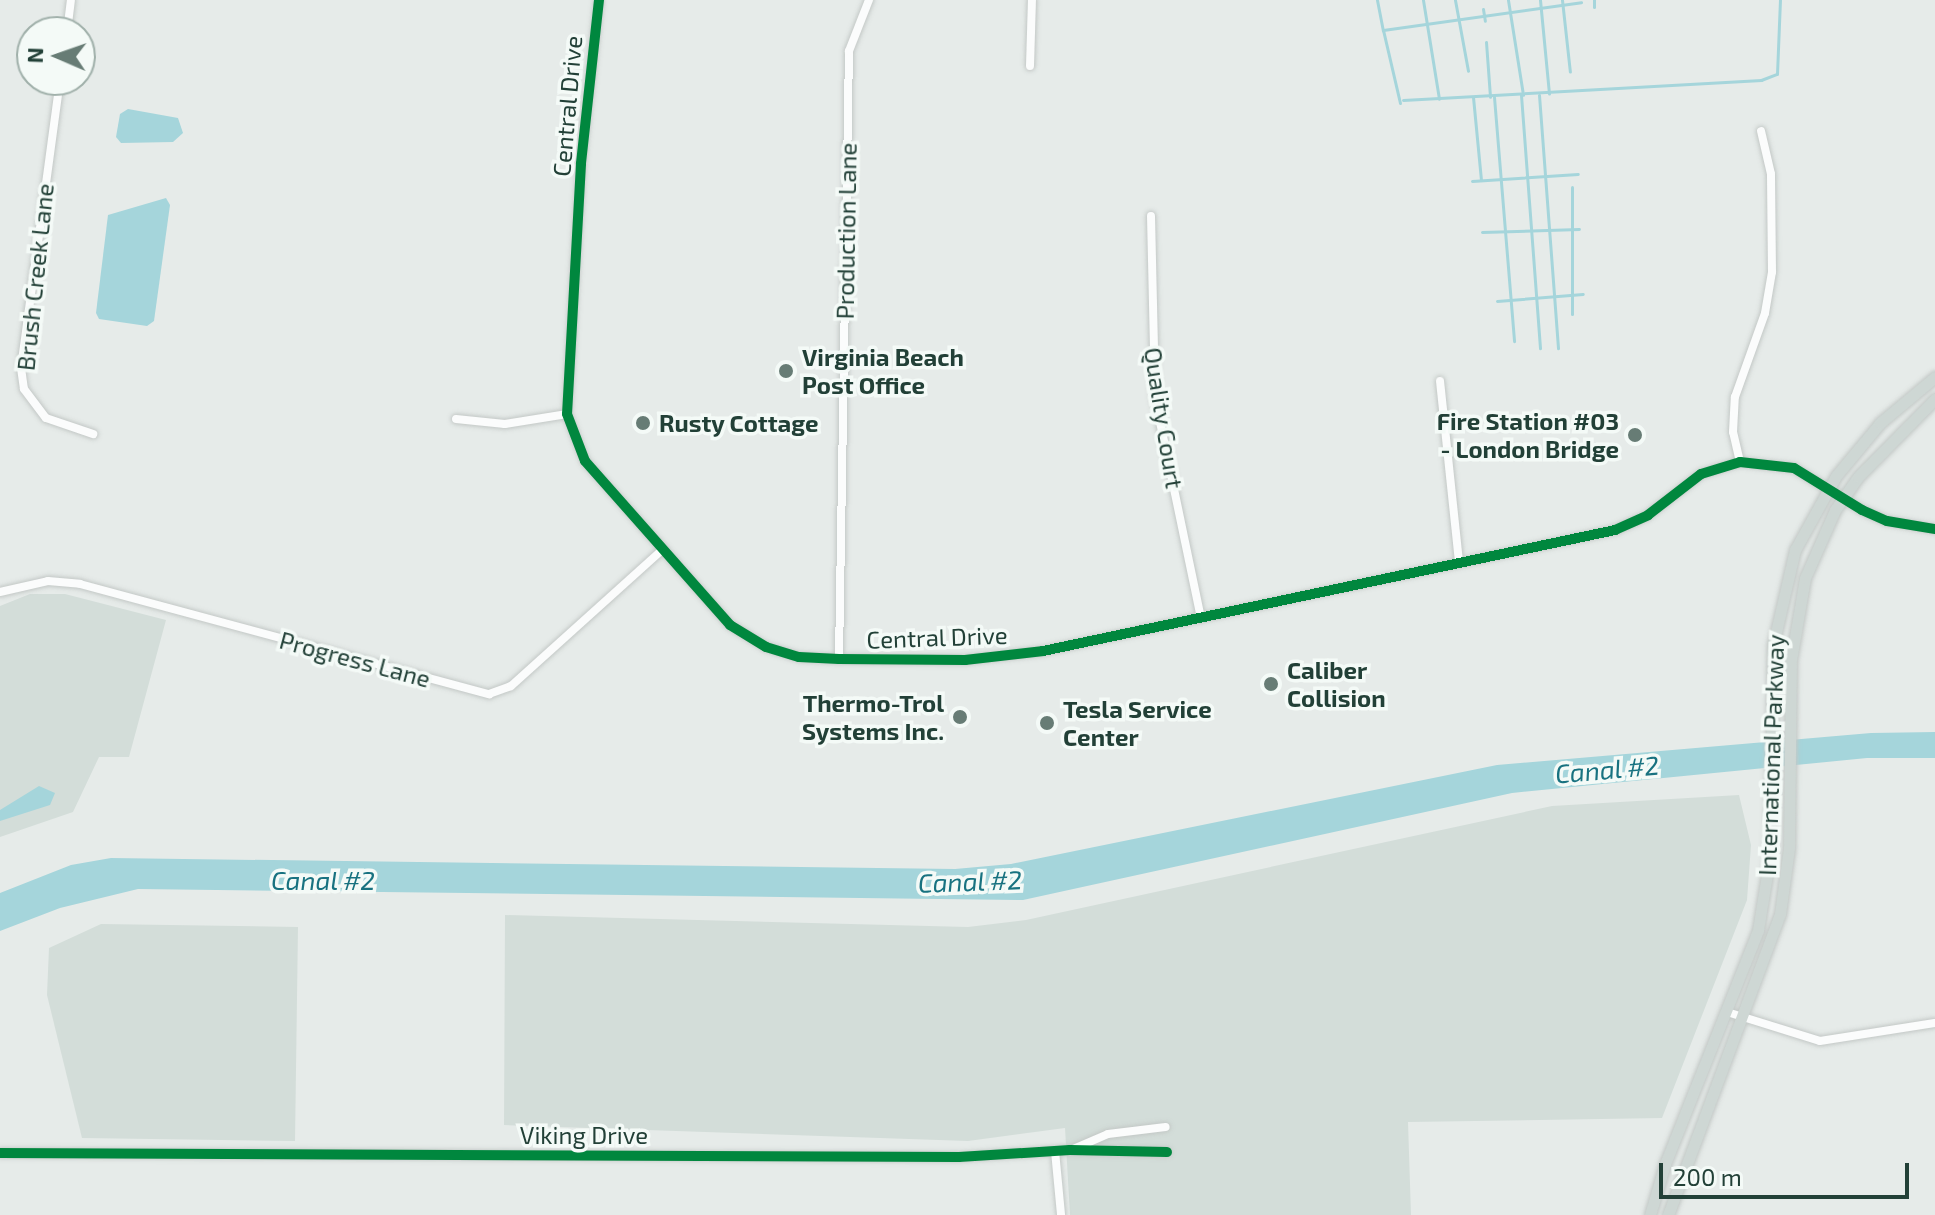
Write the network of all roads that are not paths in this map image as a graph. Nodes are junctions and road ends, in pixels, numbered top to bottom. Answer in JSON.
{"nodes":[{"id":1,"x":599,"y":0,"type":"edge"},
{"id":2,"x":869,"y":0,"type":"edge"},
{"id":3,"x":1032,"y":0,"type":"edge"},
{"id":4,"x":1030,"y":66,"type":"dead end"},
{"id":5,"x":58,"y":96,"type":"edge"},
{"id":6,"x":1761,"y":131,"type":"dead end"},
{"id":7,"x":1151,"y":216,"type":"dead end"},
{"id":8,"x":1935,"y":377,"type":"edge"},
{"id":9,"x":1440,"y":381,"type":"dead end"},
{"id":10,"x":1935,"y":399,"type":"edge"},
{"id":11,"x":567,"y":414,"type":"junction"},
{"id":12,"x":456,"y":419,"type":"dead end"},
{"id":13,"x":93,"y":434,"type":"dead end"},
{"id":14,"x":1740,"y":462,"type":"junction"},
{"id":15,"x":1828,"y":486,"type":"junction"},
{"id":16,"x":1844,"y":497,"type":"junction"},
{"id":17,"x":1935,"y":529,"type":"edge"},
{"id":18,"x":663,"y":549,"type":"junction"},
{"id":19,"x":1459,"y":563,"type":"junction"},
{"id":20,"x":0,"y":592,"type":"edge"},
{"id":21,"x":1201,"y":618,"type":"junction"},
{"id":22,"x":839,"y":659,"type":"junction"},
{"id":23,"x":1727,"y":1012,"type":"junction"},
{"id":24,"x":1743,"y":1016,"type":"junction"},
{"id":25,"x":1935,"y":1023,"type":"edge"},
{"id":26,"x":1166,"y":1127,"type":"dead end"},
{"id":27,"x":1070,"y":1150,"type":"junction"},
{"id":28,"x":1055,"y":1151,"type":"junction"},
{"id":29,"x":1167,"y":1152,"type":"dead end"},
{"id":30,"x":0,"y":1153,"type":"edge"},
{"id":31,"x":1061,"y":1215,"type":"edge"},
{"id":32,"x":1651,"y":1215,"type":"edge"},
{"id":33,"x":1668,"y":1215,"type":"edge"}],
"edges":[{"from":1,"to":11,"type":"street","name":"Central Drive"},
{"from":2,"to":22,"type":"street","name":"Production Lane"},
{"from":3,"to":4,"type":"street"},
{"from":5,"to":13,"type":"street","name":"Brush Creek Lane"},
{"from":6,"to":14,"type":"street"},
{"from":7,"to":21,"type":"street","name":"Quality Court"},
{"from":8,"to":15,"type":"main road","name":"International Parkway"},
{"from":9,"to":19,"type":"street"},
{"from":10,"to":16,"type":"main road","name":"International Parkway"},
{"from":11,"to":12,"type":"street"},
{"from":11,"to":18,"type":"street","name":"Central Drive"},
{"from":14,"to":15,"type":"street","name":"Central Drive"},
{"from":14,"to":19,"type":"street","name":"Central Drive"},
{"from":15,"to":16,"type":"street","name":"Central Drive"},
{"from":15,"to":23,"type":"main road","name":"International Parkway"},
{"from":16,"to":17,"type":"street","name":"Central Drive"},
{"from":16,"to":24,"type":"main road","name":"International Parkway"},
{"from":18,"to":20,"type":"street","name":"Progress Lane"},
{"from":18,"to":22,"type":"street","name":"Central Drive"},
{"from":19,"to":21,"type":"street","name":"Central Drive"},
{"from":21,"to":22,"type":"street","name":"Central Drive"},
{"from":23,"to":24,"type":"street"},
{"from":23,"to":32,"type":"main road","name":"International Parkway"},
{"from":24,"to":25,"type":"street"},
{"from":24,"to":33,"type":"main road","name":"International Parkway"},
{"from":26,"to":27,"type":"street","name":"Viking Drive"},
{"from":27,"to":28,"type":"street","name":"Viking Drive"},
{"from":27,"to":29,"type":"street","name":"Viking Drive"},
{"from":28,"to":30,"type":"street","name":"Viking Drive"},
{"from":28,"to":31,"type":"street"}]}
